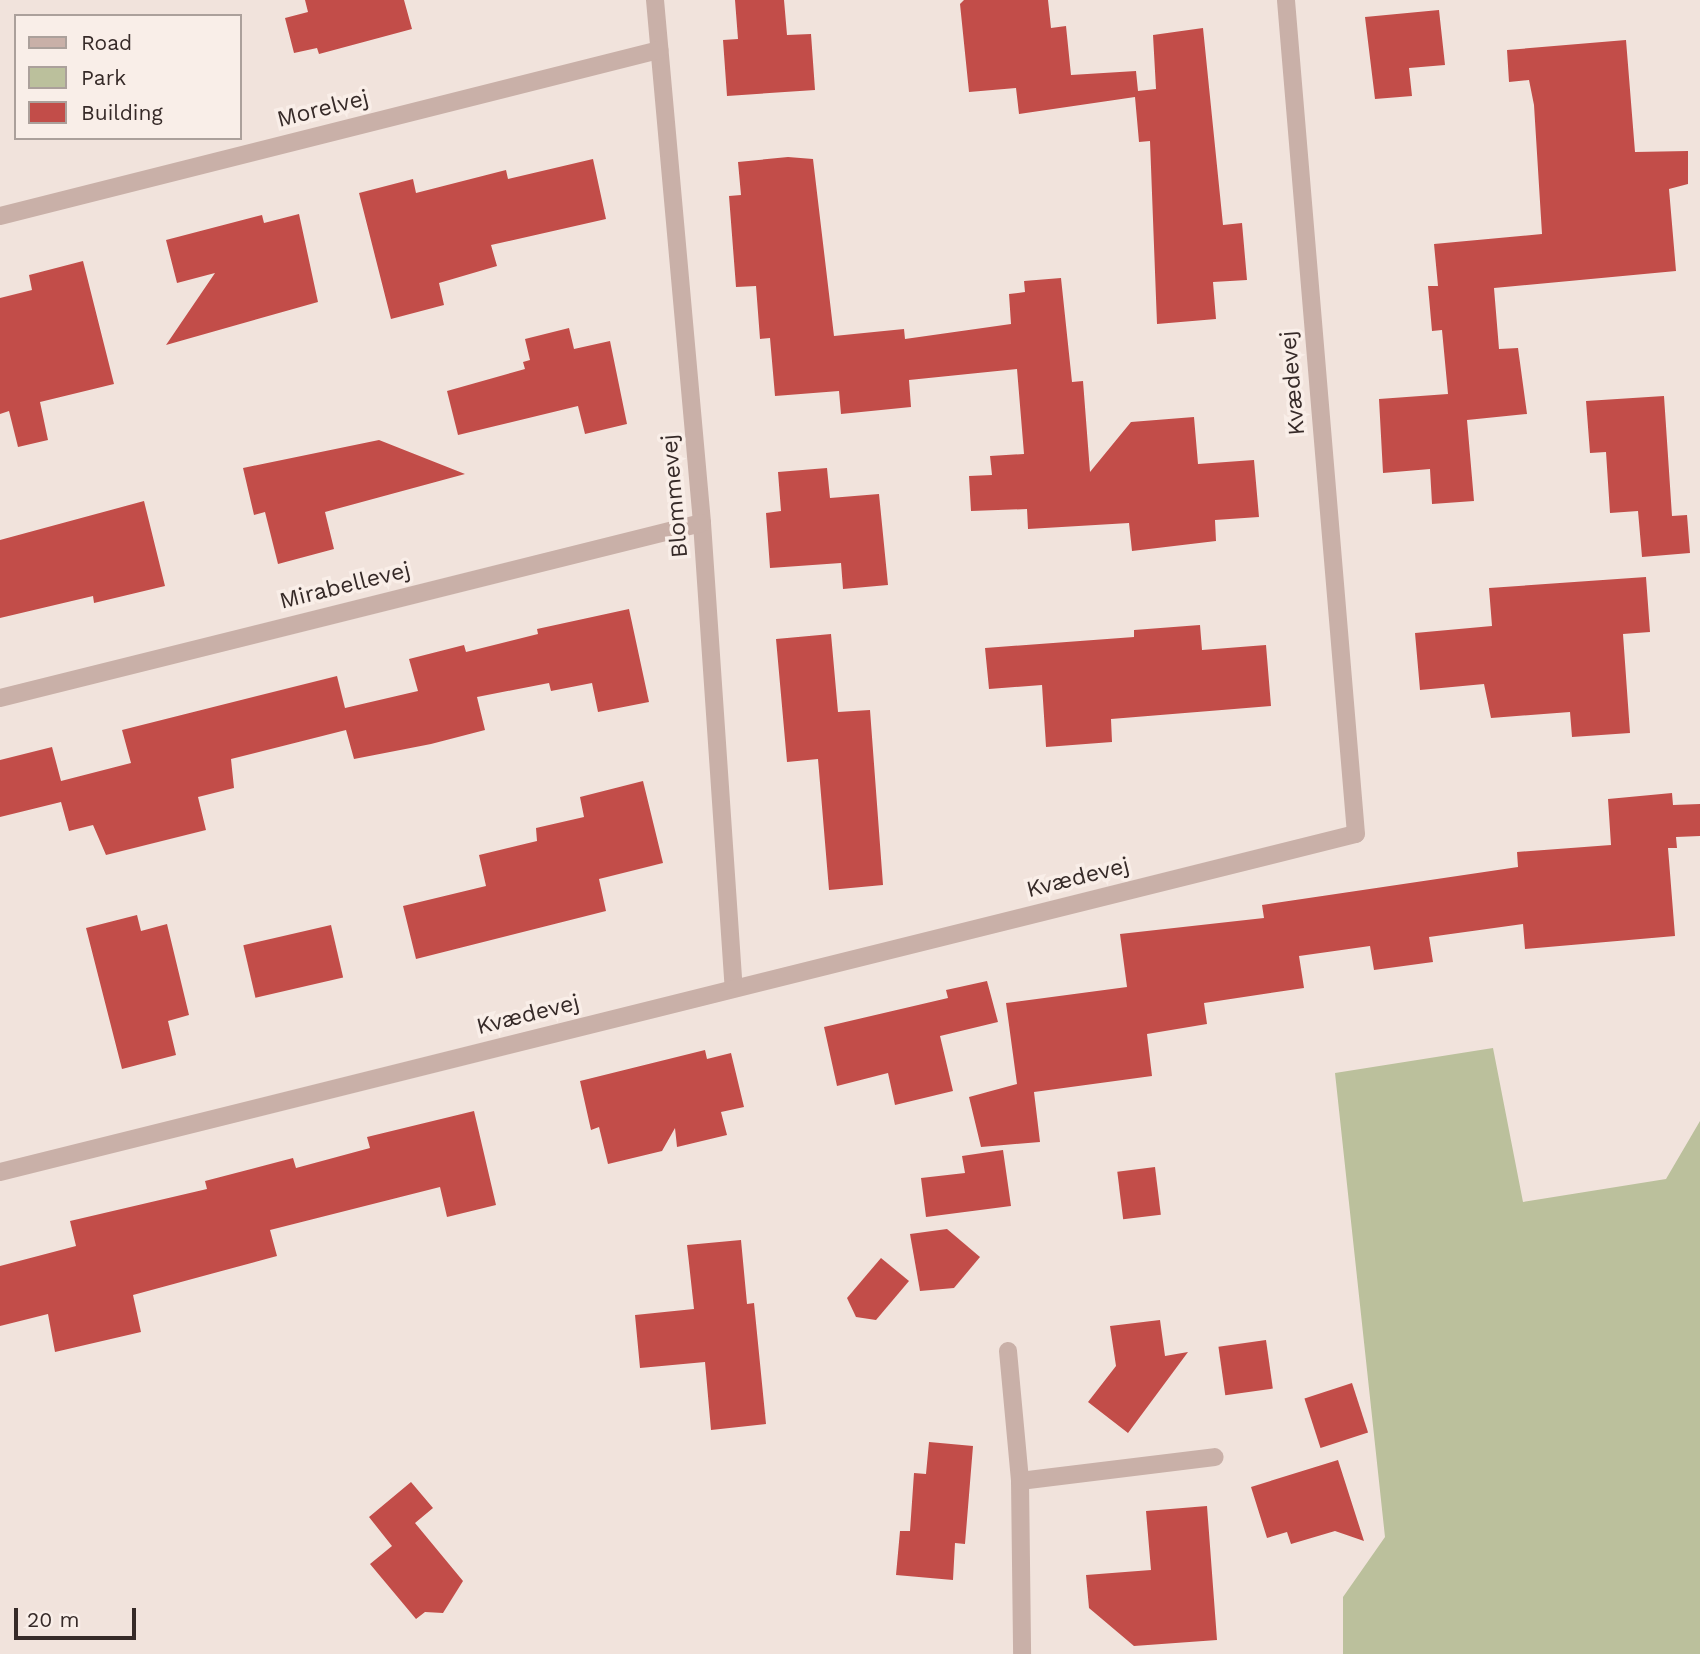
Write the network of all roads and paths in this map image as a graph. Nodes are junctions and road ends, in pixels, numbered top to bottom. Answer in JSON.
{"nodes":[{"id":1,"x":655,"y":0,"type":"edge"},
{"id":2,"x":1286,"y":0,"type":"edge"},
{"id":3,"x":659,"y":50,"type":"junction"},
{"id":4,"x":0,"y":216,"type":"edge"},
{"id":5,"x":702,"y":523,"type":"junction"},
{"id":6,"x":0,"y":698,"type":"edge"},
{"id":7,"x":734,"y":988,"type":"junction"},
{"id":8,"x":0,"y":1172,"type":"edge"},
{"id":9,"x":1007,"y":1351,"type":"dead end"},
{"id":10,"x":1215,"y":1457,"type":"dead end"},
{"id":11,"x":1020,"y":1481,"type":"junction"},
{"id":12,"x":1022,"y":1654,"type":"edge"}],
"edges":[{"from":1,"to":3,"type":"street","name":"Blommevej"},
{"from":2,"to":7,"type":"street","name":"Kvædevej"},
{"from":3,"to":4,"type":"street","name":"Morelvej"},
{"from":3,"to":5,"type":"street","name":"Blommevej"},
{"from":5,"to":6,"type":"street","name":"Mirabellevej"},
{"from":5,"to":7,"type":"street","name":"Blommevej"},
{"from":7,"to":8,"type":"street","name":"Kvædevej"},
{"from":9,"to":11,"type":"street"},
{"from":10,"to":11,"type":"street"},
{"from":11,"to":12,"type":"street"}]}
